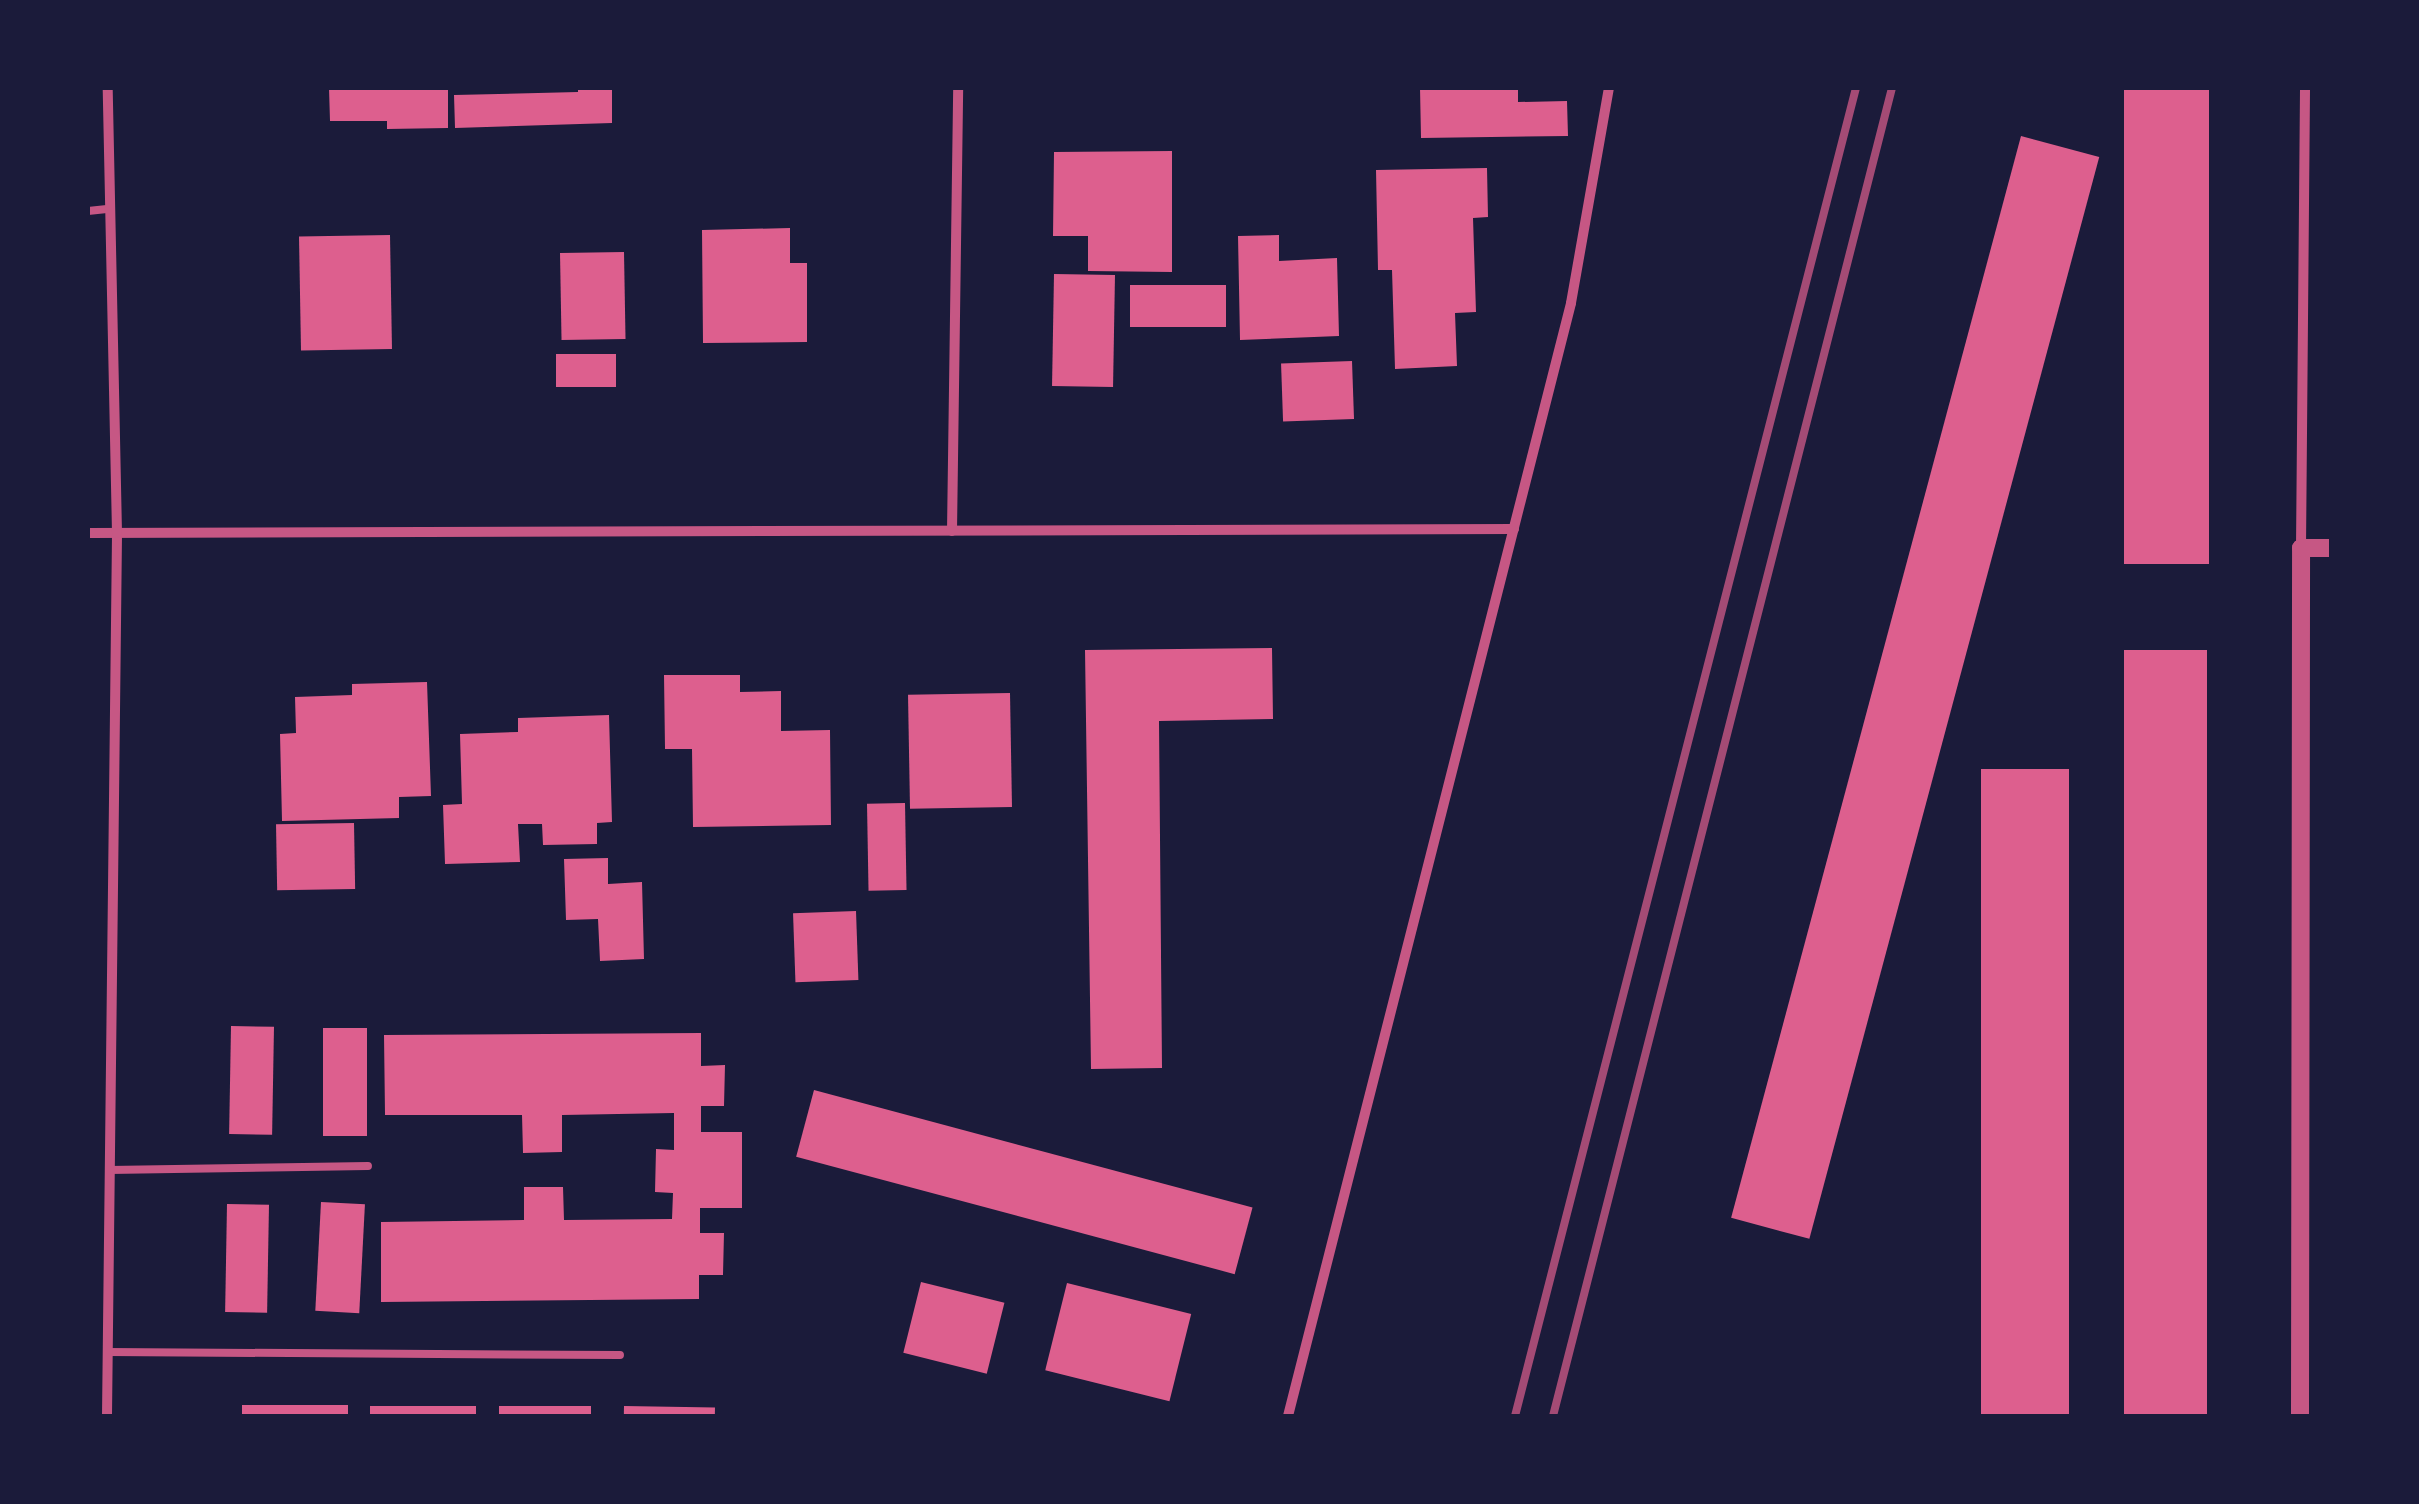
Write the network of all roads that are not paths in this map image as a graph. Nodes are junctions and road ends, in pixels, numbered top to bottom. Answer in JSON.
{"nodes":[{"id":1,"x":108,"y":88,"type":"edge"},
{"id":2,"x":958,"y":88,"type":"edge"},
{"id":3,"x":1609,"y":88,"type":"edge"},
{"id":4,"x":2305,"y":88,"type":"edge"},
{"id":5,"x":107,"y":209,"type":"junction"},
{"id":6,"x":88,"y":211,"type":"edge"},
{"id":7,"x":1514,"y":529,"type":"junction"},
{"id":8,"x":952,"y":531,"type":"junction"},
{"id":9,"x":88,"y":533,"type":"edge"},
{"id":10,"x":117,"y":533,"type":"junction"},
{"id":11,"x":2301,"y":548,"type":"junction"},
{"id":12,"x":2332,"y":548,"type":"edge"},
{"id":13,"x":368,"y":1166,"type":"dead end"},
{"id":14,"x":109,"y":1170,"type":"junction"},
{"id":15,"x":107,"y":1352,"type":"junction"},
{"id":16,"x":620,"y":1355,"type":"dead end"},
{"id":17,"x":106,"y":1416,"type":"edge"},
{"id":18,"x":1288,"y":1416,"type":"edge"},
{"id":19,"x":2300,"y":1416,"type":"edge"}],
"edges":[{"from":1,"to":5,"type":"street"},
{"from":2,"to":8,"type":"street"},
{"from":3,"to":7,"type":"street"},
{"from":4,"to":11,"type":"street"},
{"from":5,"to":6,"type":"lane"},
{"from":5,"to":10,"type":"street"},
{"from":7,"to":8,"type":"street"},
{"from":7,"to":18,"type":"street"},
{"from":8,"to":10,"type":"street"},
{"from":9,"to":10,"type":"street"},
{"from":10,"to":14,"type":"street"},
{"from":11,"to":12,"type":"street"},
{"from":11,"to":19,"type":"street"},
{"from":13,"to":14,"type":"lane"},
{"from":14,"to":15,"type":"street"},
{"from":15,"to":16,"type":"lane"},
{"from":15,"to":17,"type":"street"}]}
